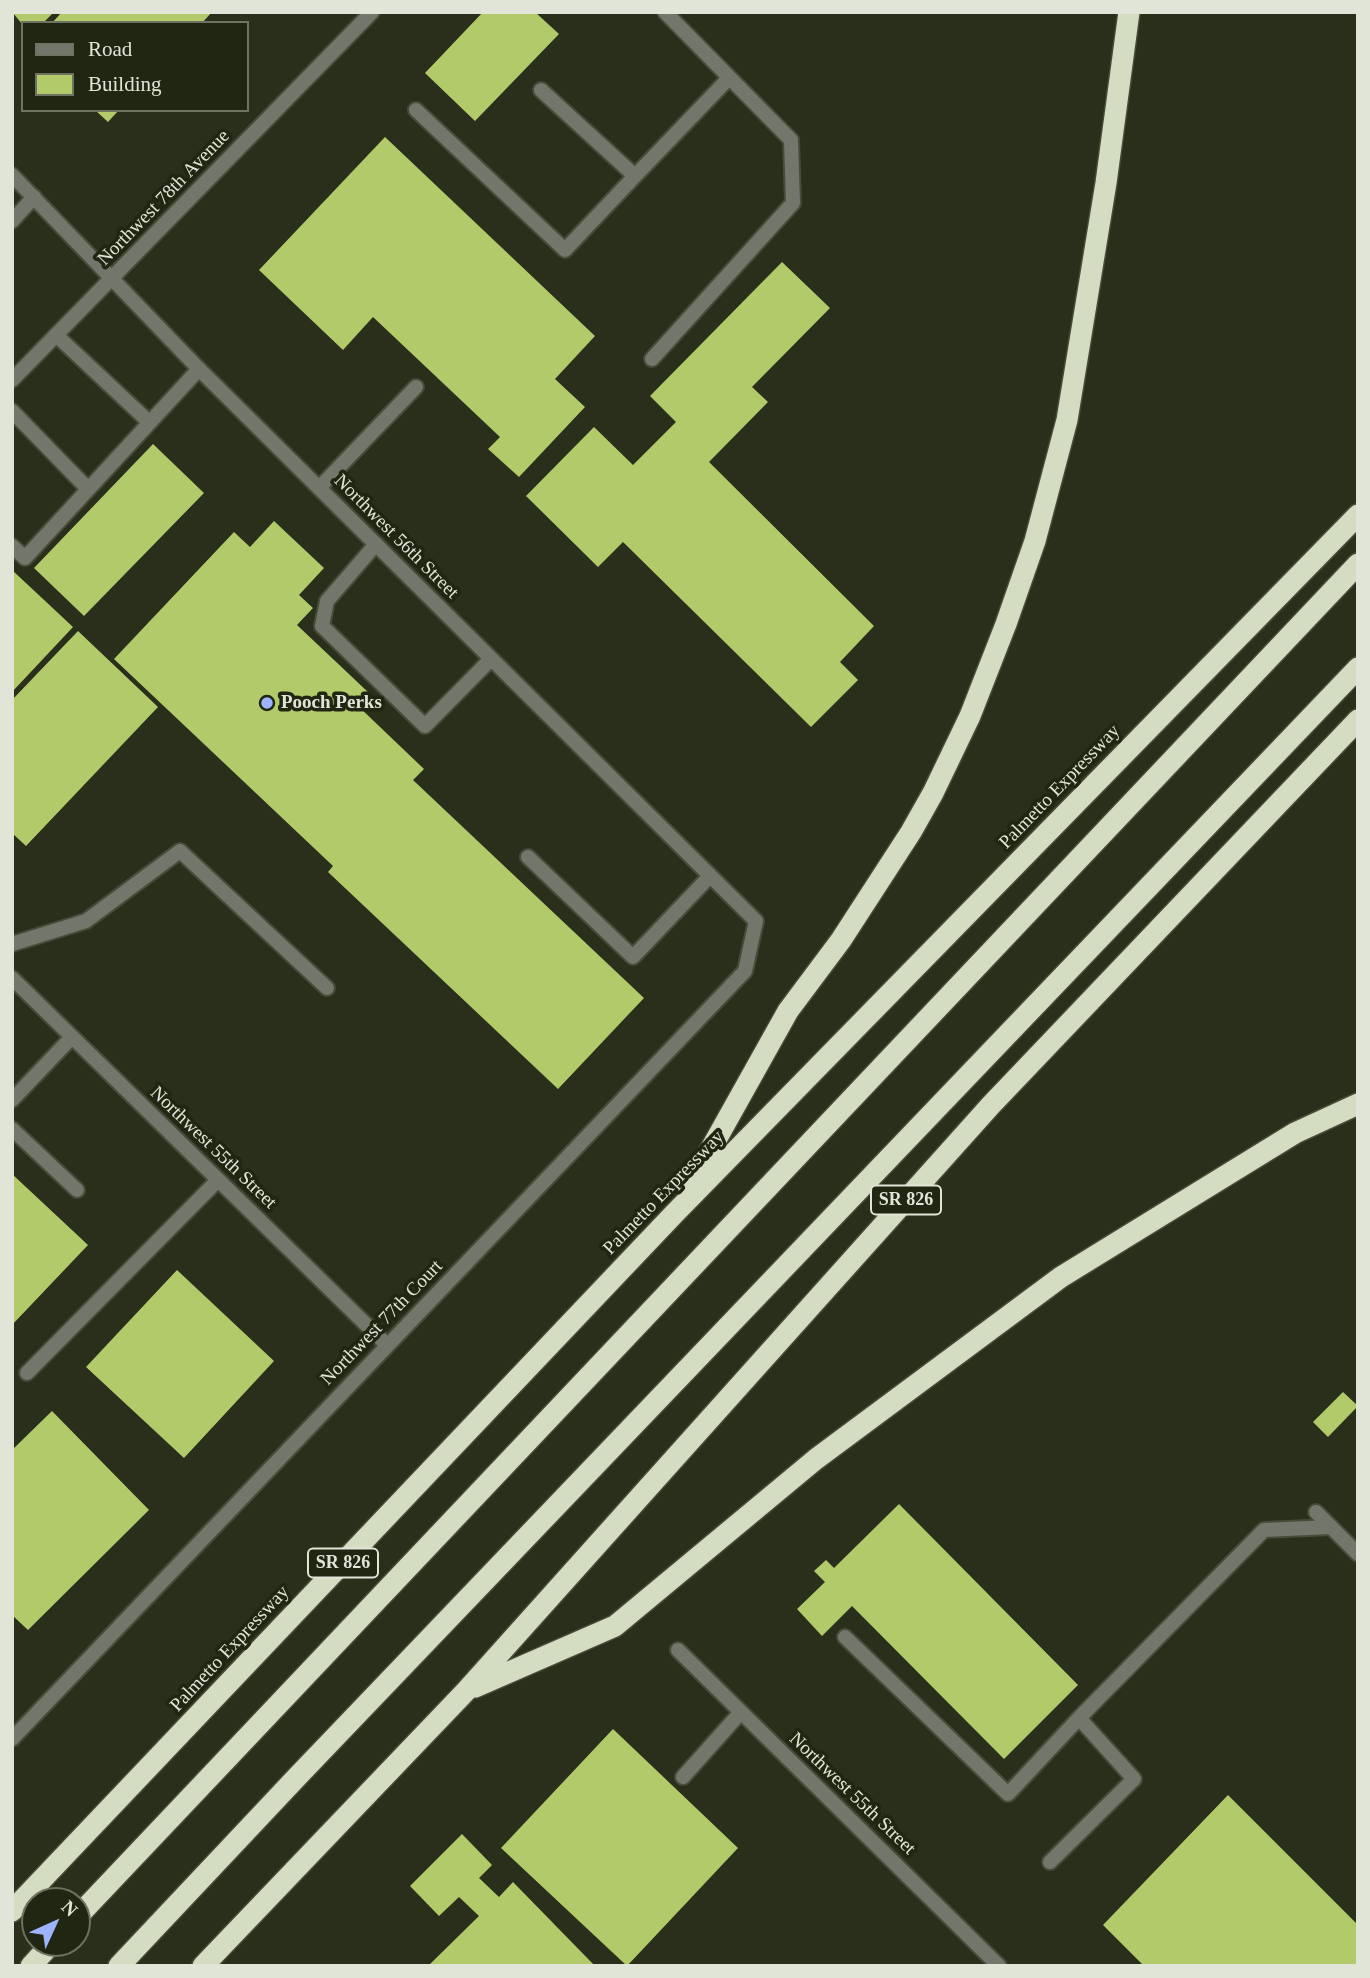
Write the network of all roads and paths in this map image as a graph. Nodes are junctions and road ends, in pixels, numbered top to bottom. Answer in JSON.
{"nodes":[{"id":1,"x":372,"y":12,"type":"edge"},
{"id":2,"x":664,"y":12,"type":"edge"},
{"id":3,"x":1129,"y":12,"type":"edge"},
{"id":4,"x":729,"y":78,"type":"junction"},
{"id":5,"x":541,"y":90,"type":"dead end"},
{"id":6,"x":416,"y":110,"type":"dead end"},
{"id":7,"x":12,"y":175,"type":"edge"},
{"id":8,"x":635,"y":176,"type":"junction"},
{"id":9,"x":34,"y":197,"type":"junction"},
{"id":10,"x":12,"y":221,"type":"edge"},
{"id":11,"x":113,"y":277,"type":"junction"},
{"id":12,"x":56,"y":335,"type":"junction"},
{"id":13,"x":652,"y":359,"type":"dead end"},
{"id":14,"x":199,"y":369,"type":"junction"},
{"id":15,"x":12,"y":380,"type":"edge"},
{"id":16,"x":416,"y":387,"type":"dead end"},
{"id":17,"x":12,"y":411,"type":"edge"},
{"id":18,"x":149,"y":422,"type":"junction"},
{"id":19,"x":319,"y":488,"type":"junction"},
{"id":20,"x":88,"y":489,"type":"junction"},
{"id":21,"x":1358,"y":515,"type":"edge"},
{"id":22,"x":376,"y":544,"type":"junction"},
{"id":23,"x":12,"y":545,"type":"edge"},
{"id":24,"x":1358,"y":564,"type":"edge"},
{"id":25,"x":491,"y":659,"type":"junction"},
{"id":26,"x":1358,"y":668,"type":"edge"},
{"id":27,"x":1358,"y":720,"type":"edge"},
{"id":28,"x":528,"y":857,"type":"dead end"},
{"id":29,"x":710,"y":876,"type":"junction"},
{"id":30,"x":756,"y":921,"type":"joint"},
{"id":31,"x":12,"y":944,"type":"edge"},
{"id":32,"x":12,"y":978,"type":"edge"},
{"id":33,"x":327,"y":988,"type":"dead end"},
{"id":34,"x":72,"y":1037,"type":"junction"},
{"id":35,"x":12,"y":1100,"type":"edge"},
{"id":36,"x":1358,"y":1104,"type":"edge"},
{"id":37,"x":12,"y":1129,"type":"edge"},
{"id":38,"x":218,"y":1180,"type":"junction"},
{"id":39,"x":77,"y":1190,"type":"dead end"},
{"id":40,"x":674,"y":1214,"type":"junction"},
{"id":41,"x":387,"y":1345,"type":"junction"},
{"id":42,"x":27,"y":1373,"type":"dead end"},
{"id":43,"x":1316,"y":1512,"type":"dead end"},
{"id":44,"x":1331,"y":1527,"type":"junction"},
{"id":45,"x":1358,"y":1553,"type":"edge"},
{"id":46,"x":845,"y":1637,"type":"dead end"},
{"id":47,"x":678,"y":1650,"type":"dead end"},
{"id":48,"x":466,"y":1691,"type":"junction"},
{"id":49,"x":741,"y":1712,"type":"junction"},
{"id":50,"x":1079,"y":1718,"type":"junction"},
{"id":51,"x":12,"y":1739,"type":"edge"},
{"id":52,"x":683,"y":1777,"type":"dead end"},
{"id":53,"x":1050,"y":1862,"type":"dead end"},
{"id":54,"x":91,"y":1902,"type":"edge"},
{"id":55,"x":12,"y":1911,"type":"edge"},
{"id":56,"x":996,"y":1965,"type":"edge"},
{"id":57,"x":119,"y":1966,"type":"edge"},
{"id":58,"x":203,"y":1966,"type":"edge"}],
"edges":[{"from":1,"to":11,"type":"street","name":"Northwest 78th Avenue"},
{"from":2,"to":4,"type":"street"},
{"from":3,"to":40,"type":"highway"},
{"from":4,"to":8,"type":"street"},
{"from":4,"to":13,"type":"street"},
{"from":5,"to":8,"type":"street"},
{"from":6,"to":8,"type":"street"},
{"from":7,"to":9,"type":"street","name":"Northwest 56th Street"},
{"from":9,"to":10,"type":"street"},
{"from":9,"to":11,"type":"street","name":"Northwest 56th Street"},
{"from":11,"to":12,"type":"street","name":"Northwest 78th Avenue"},
{"from":11,"to":14,"type":"street","name":"Northwest 56th Street"},
{"from":12,"to":15,"type":"street","name":"Northwest 78th Avenue"},
{"from":12,"to":18,"type":"street"},
{"from":14,"to":18,"type":"street"},
{"from":14,"to":19,"type":"street","name":"Northwest 56th Street"},
{"from":16,"to":19,"type":"street"},
{"from":17,"to":20,"type":"street"},
{"from":18,"to":20,"type":"street"},
{"from":19,"to":22,"type":"street","name":"Northwest 56th Street"},
{"from":20,"to":23,"type":"street"},
{"from":21,"to":40,"type":"highway","name":"Palmetto Expressway","number":"SR 826"},
{"from":22,"to":25,"type":"street","name":"Northwest 56th Street"},
{"from":22,"to":25,"type":"street"},
{"from":24,"to":54,"type":"highway"},
{"from":25,"to":29,"type":"street","name":"Northwest 56th Street"},
{"from":26,"to":57,"type":"highway"},
{"from":27,"to":48,"type":"highway","number":"SR 826"},
{"from":28,"to":29,"type":"street"},
{"from":29,"to":30,"type":"street","name":"Northwest 56th Street"},
{"from":30,"to":41,"type":"street","name":"Northwest 77th Court"},
{"from":31,"to":33,"type":"street"},
{"from":32,"to":34,"type":"street","name":"Northwest 55th Street"},
{"from":34,"to":35,"type":"street"},
{"from":34,"to":38,"type":"street","name":"Northwest 55th Street"},
{"from":36,"to":48,"type":"highway"},
{"from":37,"to":39,"type":"street"},
{"from":38,"to":41,"type":"street","name":"Northwest 55th Street"},
{"from":38,"to":42,"type":"street"},
{"from":40,"to":55,"type":"highway","name":"Palmetto Expressway","number":"SR 826"},
{"from":41,"to":51,"type":"street","name":"Northwest 77th Court"},
{"from":43,"to":44,"type":"street"},
{"from":44,"to":45,"type":"street"},
{"from":44,"to":50,"type":"street"},
{"from":46,"to":50,"type":"street"},
{"from":47,"to":49,"type":"street","name":"Northwest 55th Street"},
{"from":48,"to":58,"type":"highway","number":"SR 826"},
{"from":49,"to":52,"type":"street"},
{"from":49,"to":56,"type":"street","name":"Northwest 55th Street"},
{"from":50,"to":53,"type":"street"}]}
